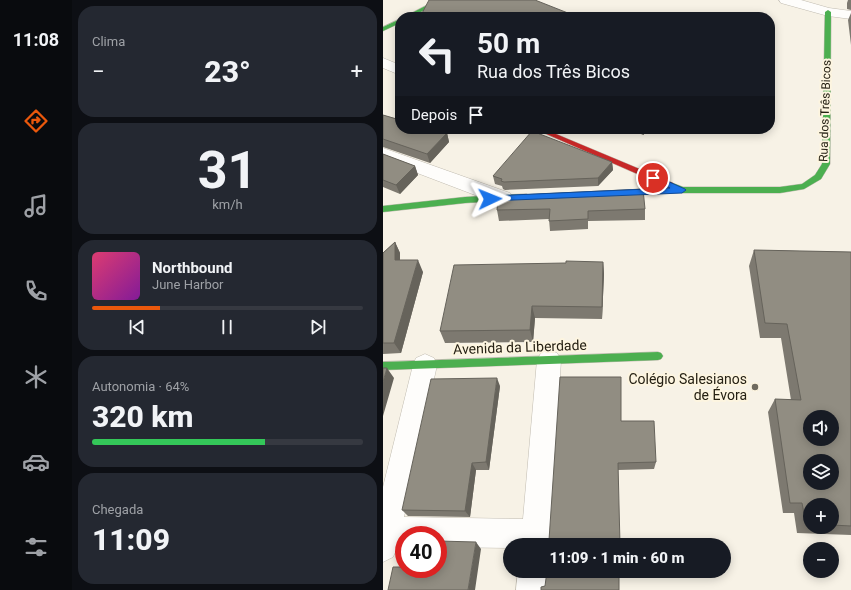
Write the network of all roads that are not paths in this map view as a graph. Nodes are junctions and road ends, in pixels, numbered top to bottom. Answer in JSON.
{"nodes":[{"id":1,"x":441,"y":0,"type":"edge"},
{"id":2,"x":786,"y":0,"type":"edge"},
{"id":3,"x":839,"y":0,"type":"edge"},
{"id":4,"x":417,"y":12,"type":"edge"},
{"id":5,"x":828,"y":12,"type":"junction"},
{"id":6,"x":851,"y":15,"type":"edge"},
{"id":7,"x":395,"y":24,"type":"edge"},
{"id":8,"x":383,"y":30,"type":"edge"},
{"id":9,"x":383,"y":63,"type":"edge"},
{"id":10,"x":395,"y":68,"type":"edge"},
{"id":11,"x":550,"y":134,"type":"edge"},
{"id":12,"x":383,"y":154,"type":"edge"},
{"id":13,"x":682,"y":190,"type":"junction"},
{"id":14,"x":659,"y":191,"type":"dead end"},
{"id":15,"x":534,"y":197,"type":"edge"},
{"id":16,"x":503,"y":198,"type":"junction"},
{"id":17,"x":383,"y":209,"type":"edge"},
{"id":18,"x":658,"y":356,"type":"dead end"},
{"id":19,"x":549,"y":360,"type":"junction"},
{"id":20,"x":425,"y":365,"type":"junction"},
{"id":21,"x":383,"y":366,"type":"edge"},
{"id":22,"x":536,"y":538,"type":"edge"},
{"id":23,"x":385,"y":539,"type":"edge"},
{"id":24,"x":503,"y":539,"type":"edge"},
{"id":25,"x":532,"y":578,"type":"edge"},
{"id":26,"x":531,"y":590,"type":"edge"}],
"edges":[{"from":1,"to":4,"type":"street"},
{"from":2,"to":5,"type":"street"},
{"from":3,"to":5,"type":"street"},
{"from":5,"to":6,"type":"street"},
{"from":5,"to":13,"type":"street","name":"Rua dos Três Bicos"},
{"from":7,"to":8,"type":"street"},
{"from":9,"to":10,"type":"street"},
{"from":11,"to":13,"type":"street","name":"Rua dos Três Bicos"},
{"from":12,"to":16,"type":"street"},
{"from":13,"to":14,"type":"street"},
{"from":15,"to":16,"type":"street"},
{"from":16,"to":17,"type":"street"},
{"from":18,"to":19,"type":"street","name":"Avenida da Liberdade"},
{"from":19,"to":20,"type":"street","name":"Avenida da Liberdade"},
{"from":19,"to":22,"type":"street"},
{"from":20,"to":21,"type":"street","name":"Avenida da Liberdade"},
{"from":20,"to":23,"type":"street"},
{"from":23,"to":24,"type":"street"},
{"from":25,"to":26,"type":"street"}]}
